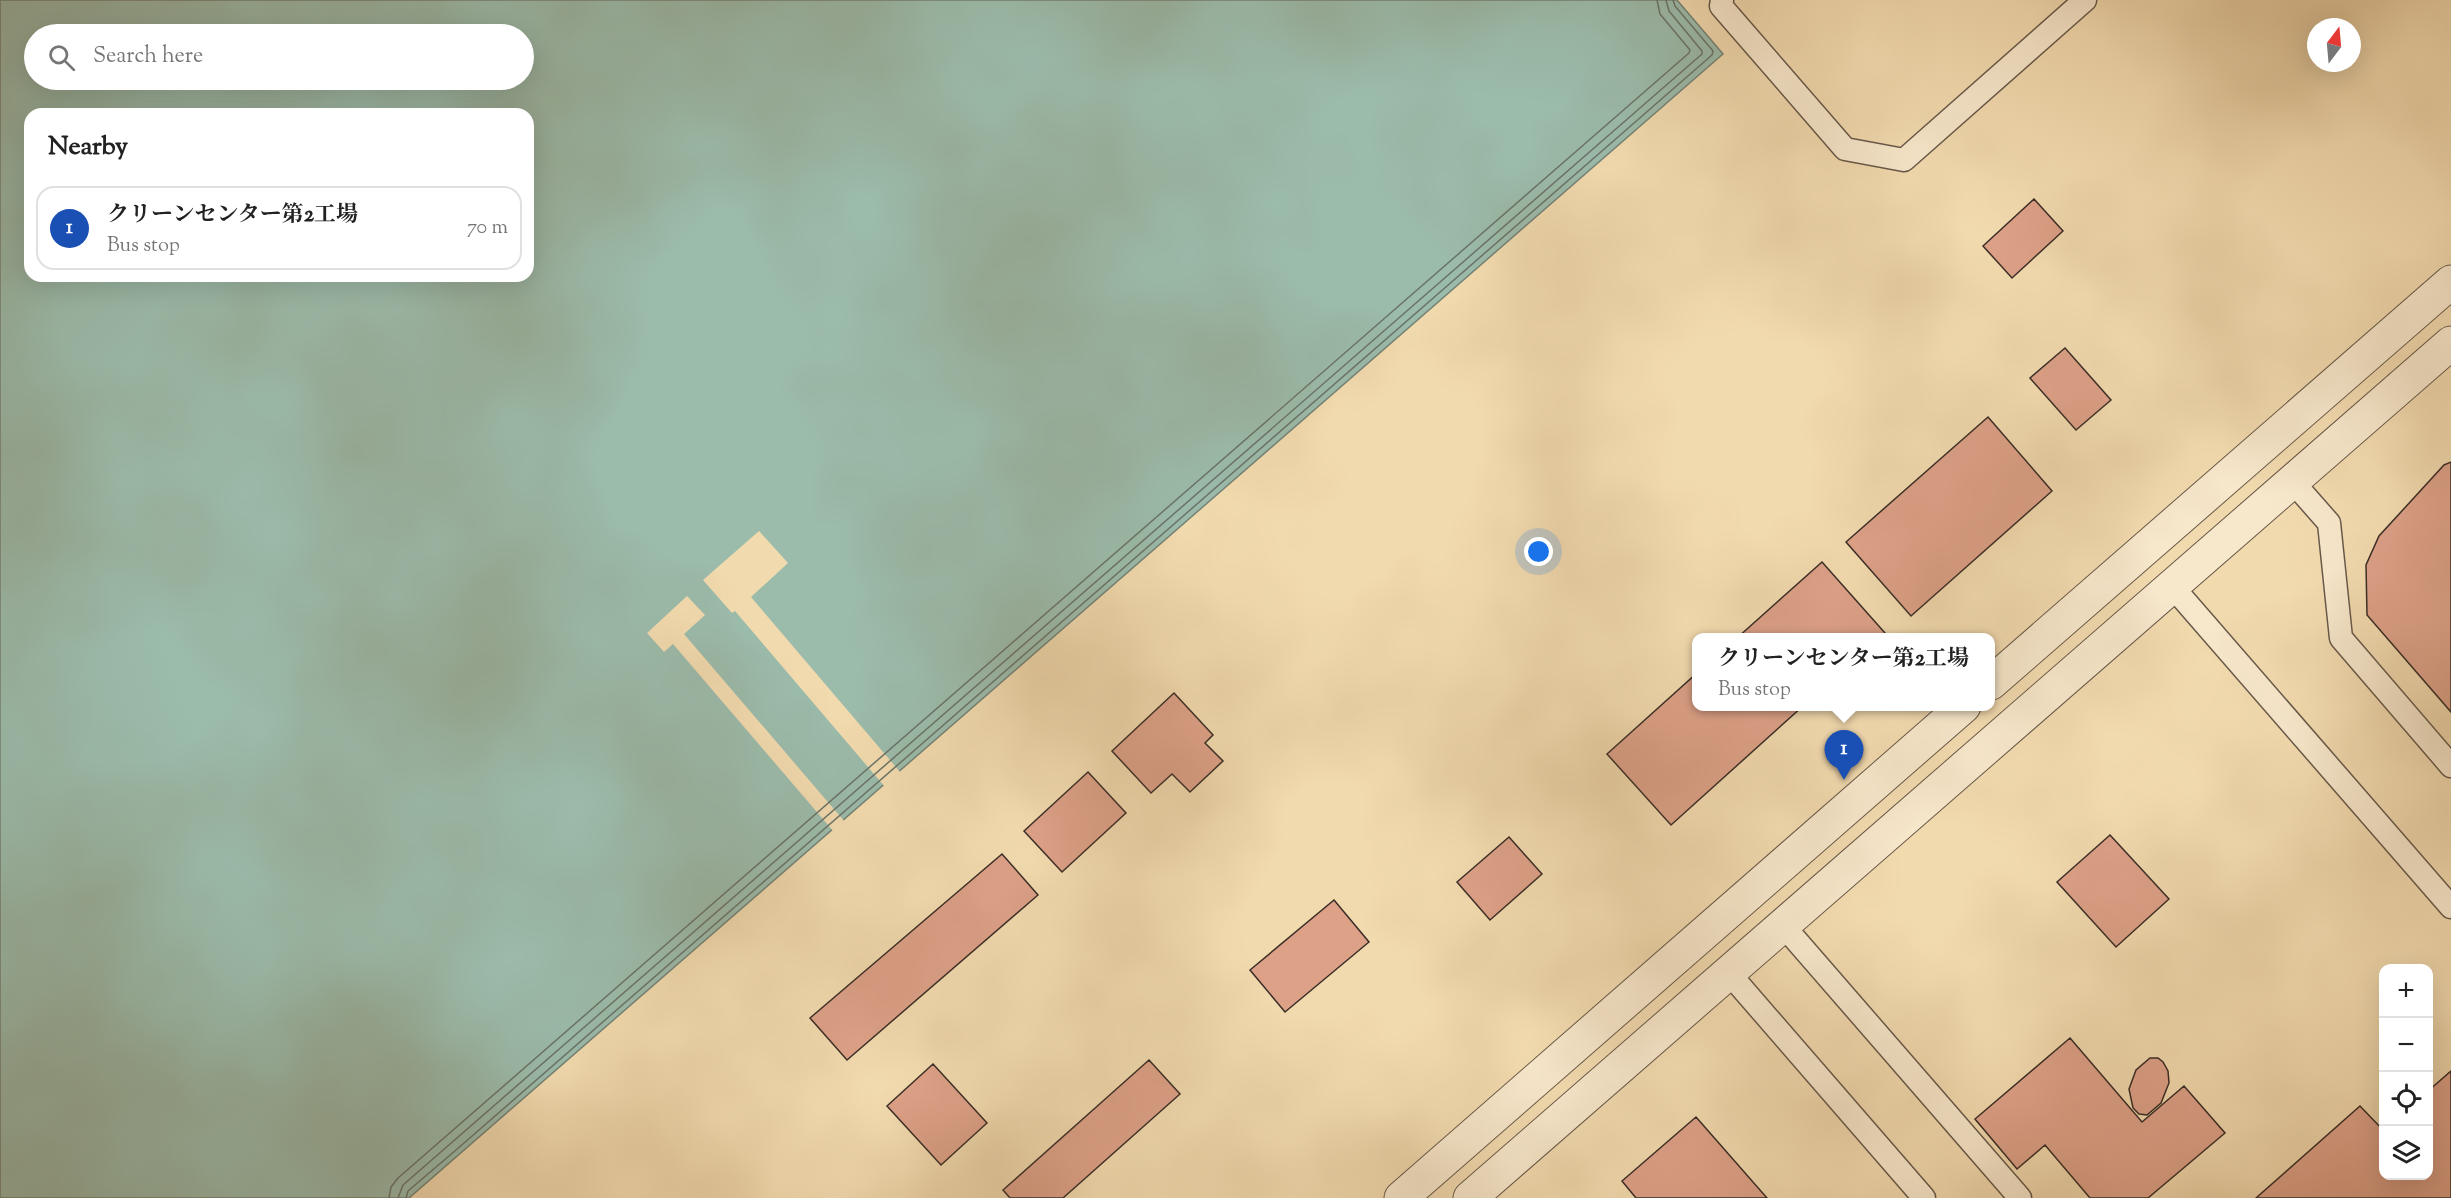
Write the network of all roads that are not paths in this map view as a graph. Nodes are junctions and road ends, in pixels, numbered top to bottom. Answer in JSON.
{"nodes":[{"id":1,"x":1722,"y":0,"type":"edge"},
{"id":2,"x":2085,"y":0,"type":"edge"},
{"id":3,"x":2451,"y":282,"type":"edge"},
{"id":4,"x":2451,"y":343,"type":"edge"},
{"id":5,"x":2293,"y":482,"type":"junction"},
{"id":6,"x":2172,"y":586,"type":"junction"},
{"id":7,"x":1995,"y":680,"type":"edge"},
{"id":8,"x":1958,"y":711,"type":"edge"},
{"id":9,"x":2451,"y":766,"type":"edge"},
{"id":10,"x":2451,"y":907,"type":"edge"},
{"id":11,"x":1782,"y":924,"type":"junction"},
{"id":12,"x":1728,"y":972,"type":"junction"},
{"id":13,"x":1401,"y":1198,"type":"edge"},
{"id":14,"x":1470,"y":1198,"type":"edge"},
{"id":15,"x":1924,"y":1198,"type":"edge"},
{"id":16,"x":2020,"y":1198,"type":"edge"}],
"edges":[{"from":1,"to":2,"type":"lane"},
{"from":3,"to":7,"type":"street"},
{"from":4,"to":5,"type":"street"},
{"from":5,"to":6,"type":"street"},
{"from":5,"to":9,"type":"lane"},
{"from":6,"to":10,"type":"lane"},
{"from":6,"to":11,"type":"street"},
{"from":8,"to":13,"type":"street"},
{"from":11,"to":12,"type":"street"},
{"from":11,"to":16,"type":"lane"},
{"from":12,"to":14,"type":"street"},
{"from":12,"to":15,"type":"lane"}]}
